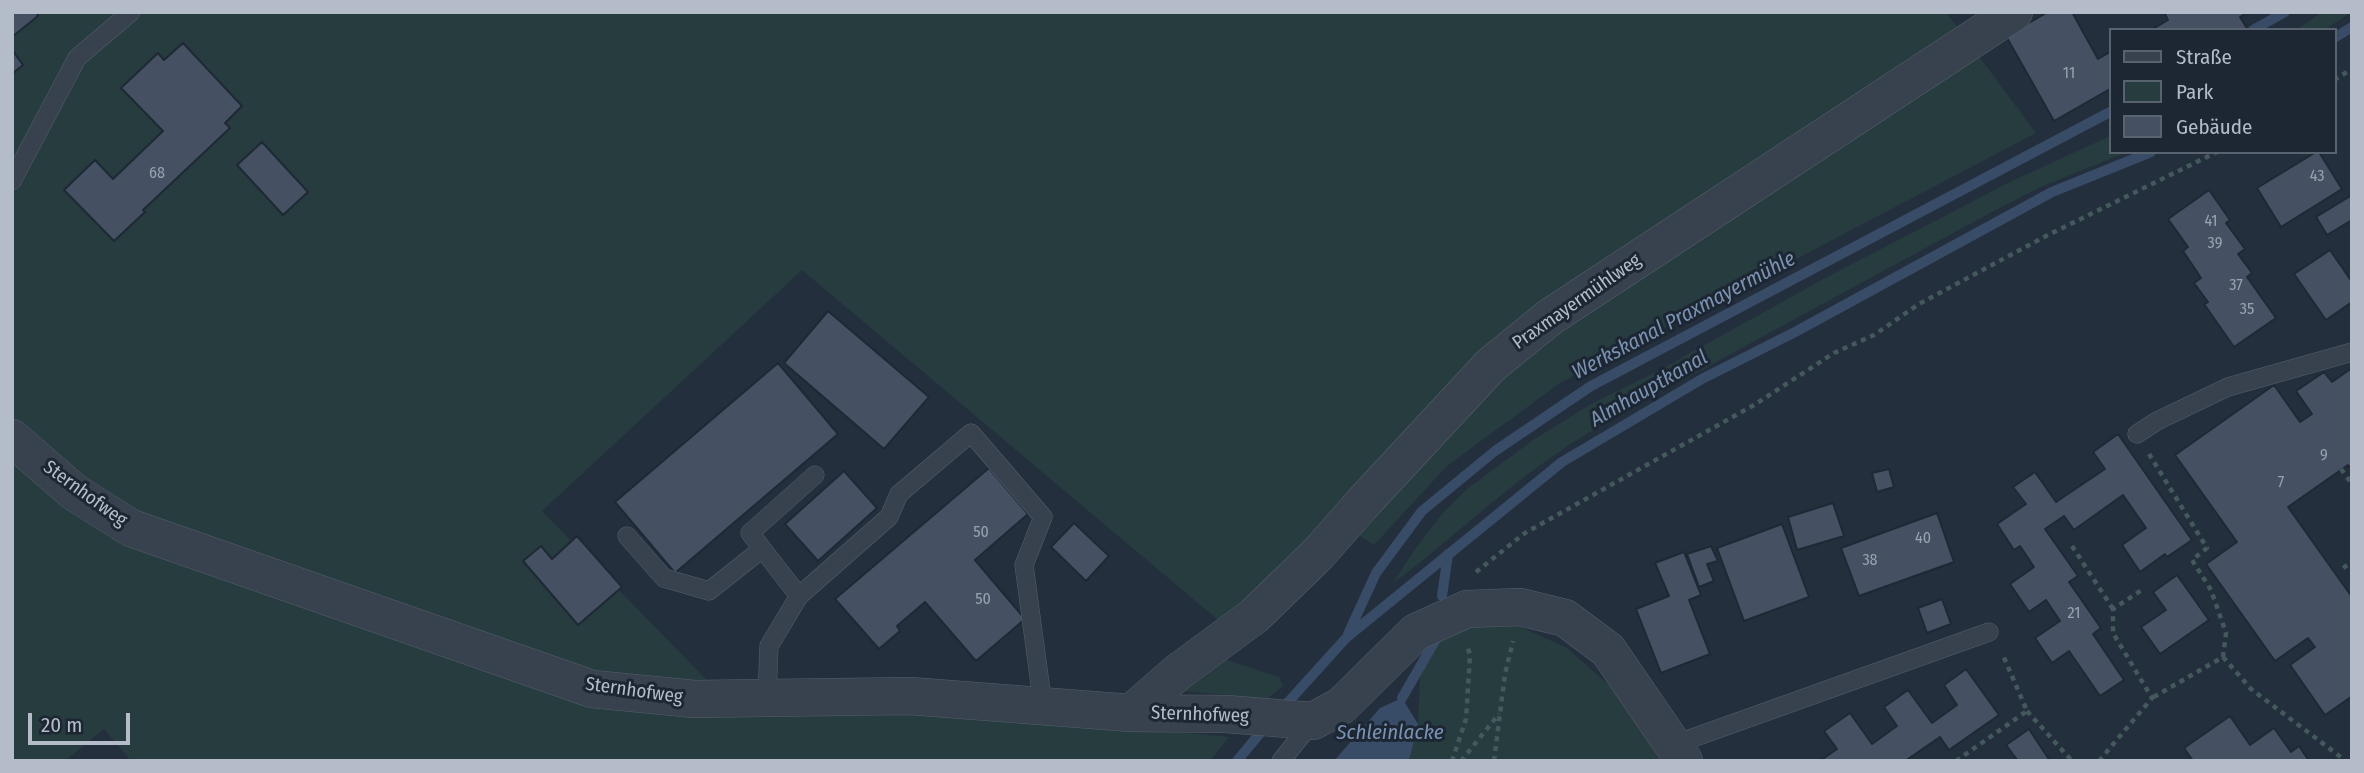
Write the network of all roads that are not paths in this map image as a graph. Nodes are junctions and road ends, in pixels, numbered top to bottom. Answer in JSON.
{"nodes":[{"id":1,"x":131,"y":12,"type":"edge"},
{"id":2,"x":2014,"y":12,"type":"edge"},
{"id":3,"x":12,"y":181,"type":"edge"},
{"id":4,"x":2352,"y":352,"type":"edge"},
{"id":5,"x":2137,"y":434,"type":"road end"},
{"id":6,"x":12,"y":438,"type":"edge"},
{"id":7,"x":815,"y":475,"type":"dead end"},
{"id":8,"x":627,"y":536,"type":"dead end"},
{"id":9,"x":762,"y":549,"type":"junction"},
{"id":10,"x":799,"y":596,"type":"junction"},
{"id":11,"x":1989,"y":632,"type":"dead end"},
{"id":12,"x":767,"y":698,"type":"junction"},
{"id":13,"x":1044,"y":706,"type":"junction"},
{"id":14,"x":1131,"y":713,"type":"junction"},
{"id":15,"x":1312,"y":721,"type":"junction"},
{"id":16,"x":1678,"y":753,"type":"edge"},
{"id":17,"x":1281,"y":761,"type":"edge"}],
"edges":[{"from":1,"to":3,"type":"lane"},
{"from":2,"to":14,"type":"street","name":"Praxmayermühlweg"},
{"from":4,"to":5,"type":"lane"},
{"from":6,"to":12,"type":"street","name":"Sternhofweg"},
{"from":7,"to":9,"type":"lane"},
{"from":8,"to":9,"type":"lane"},
{"from":9,"to":10,"type":"lane"},
{"from":10,"to":12,"type":"lane"},
{"from":10,"to":13,"type":"lane"},
{"from":11,"to":16,"type":"lane"},
{"from":12,"to":13,"type":"street","name":"Sternhofweg"},
{"from":13,"to":14,"type":"street","name":"Sternhofweg"},
{"from":14,"to":15,"type":"street","name":"Sternhofweg"},
{"from":15,"to":16,"type":"street"},
{"from":15,"to":17,"type":"lane"}]}
